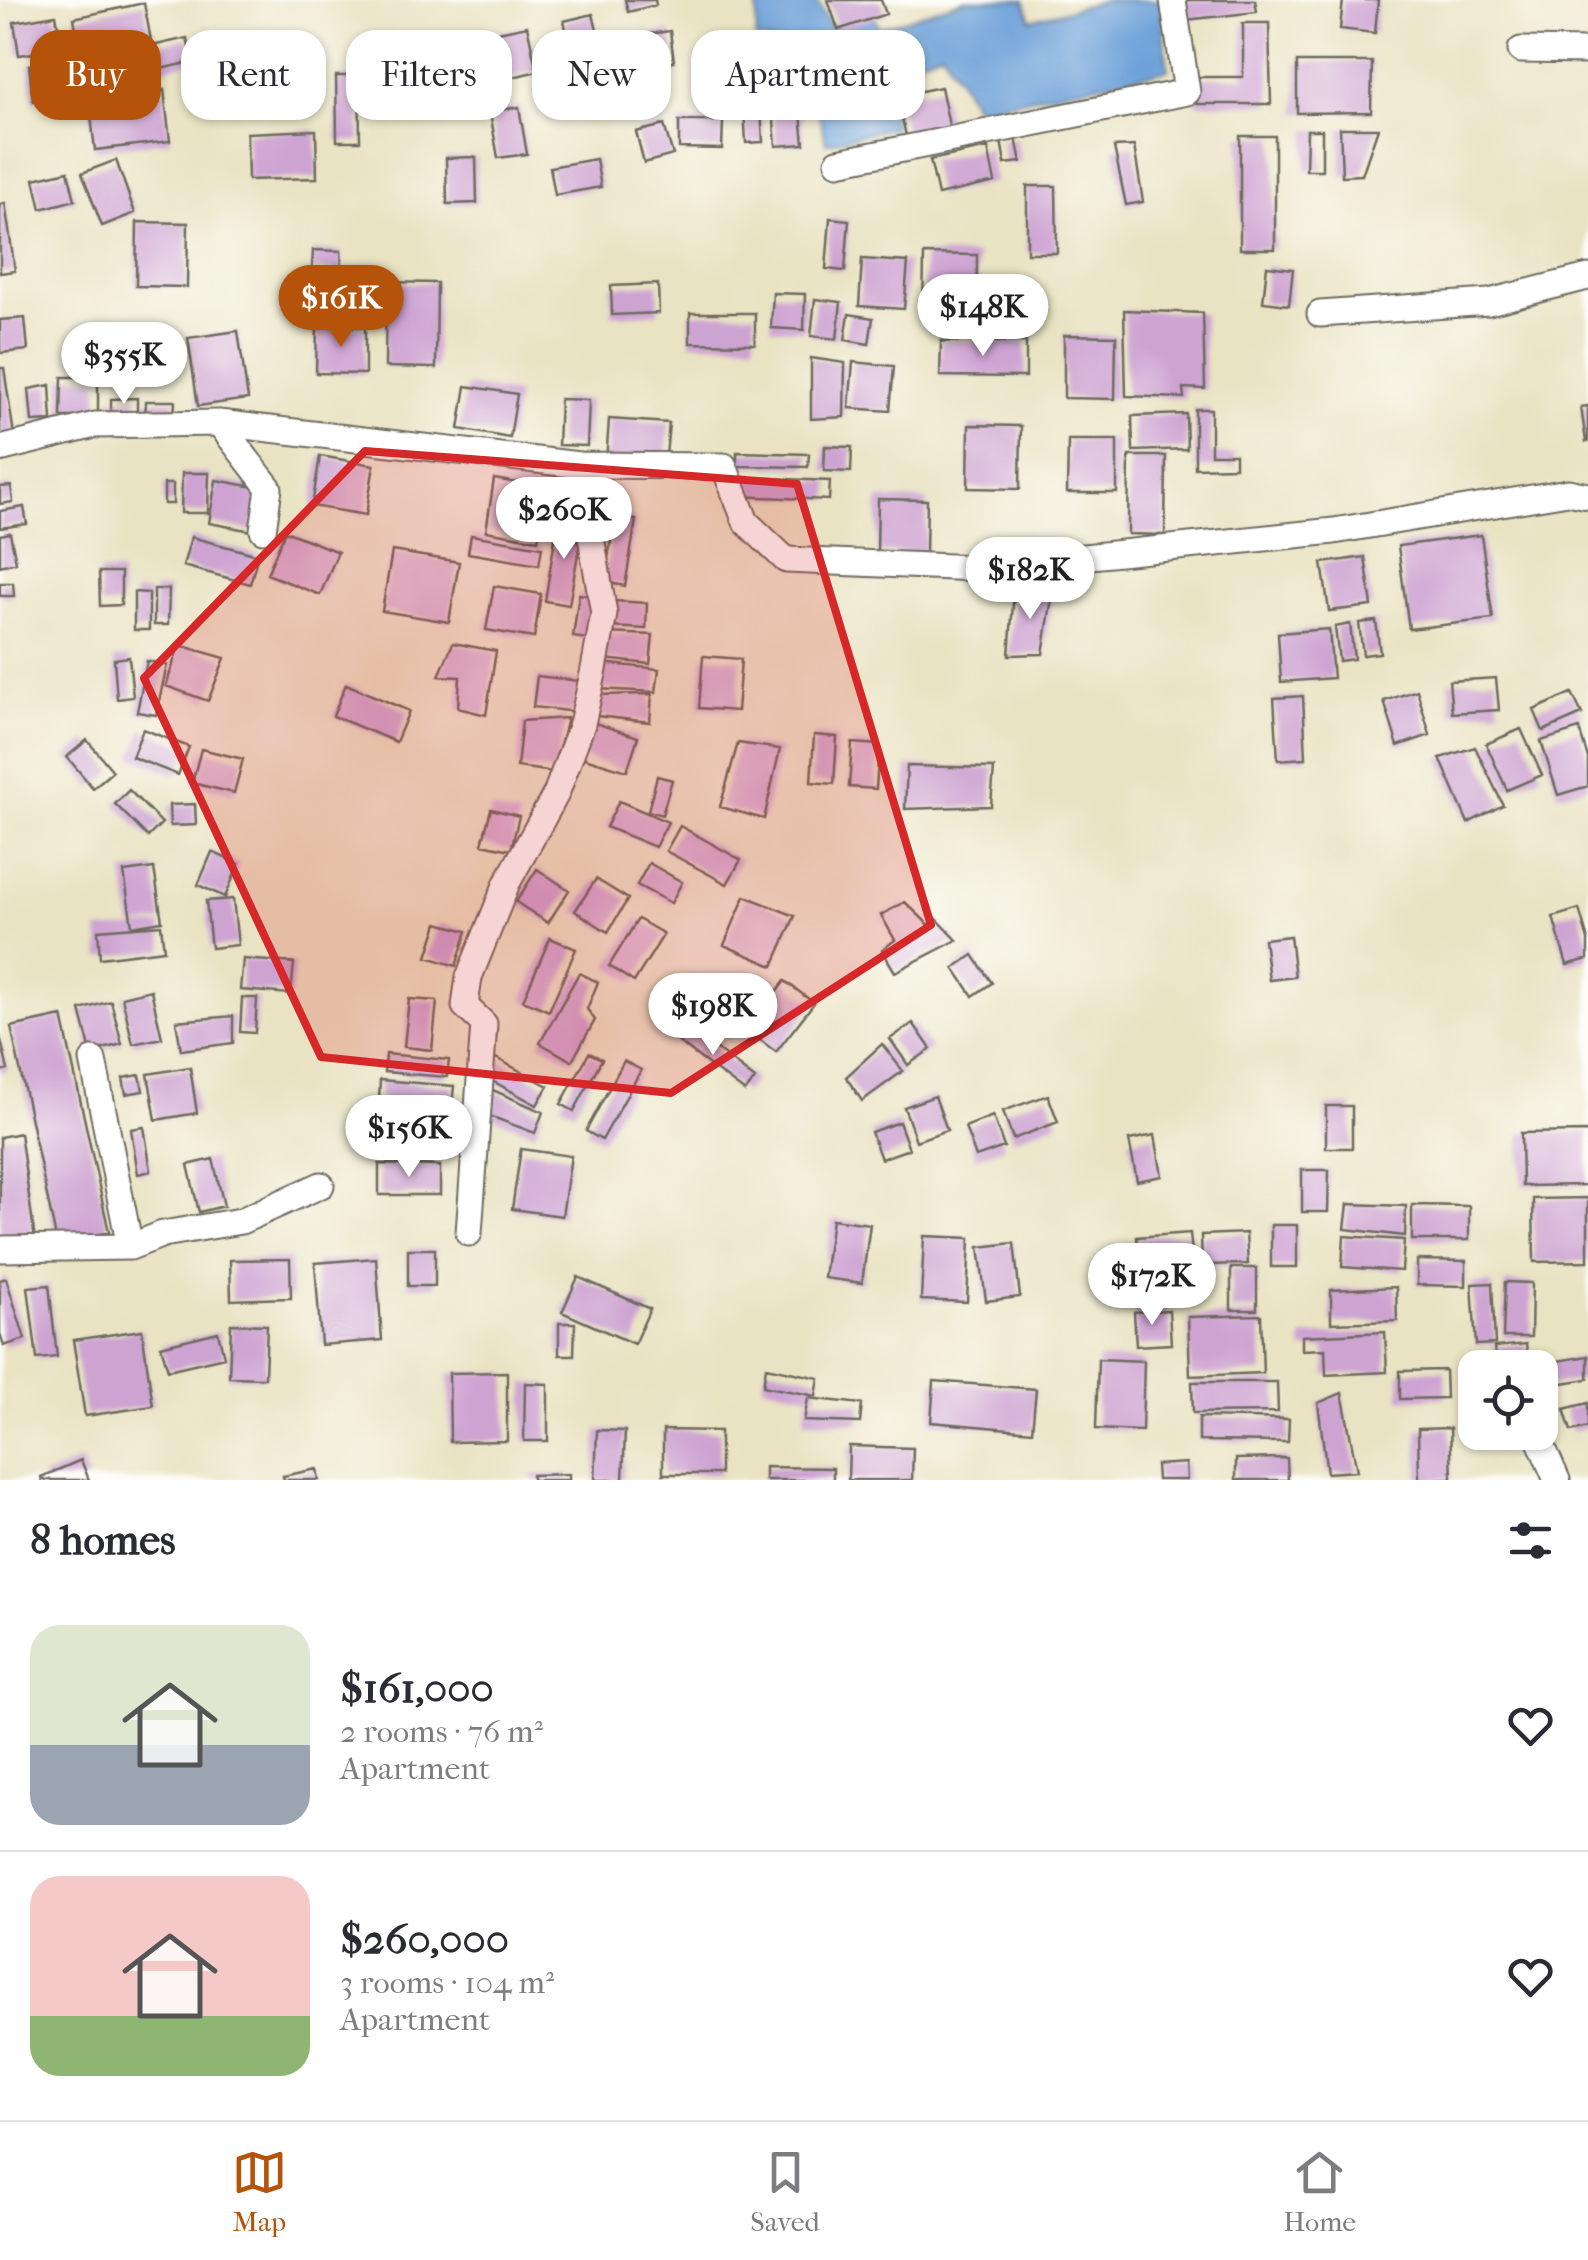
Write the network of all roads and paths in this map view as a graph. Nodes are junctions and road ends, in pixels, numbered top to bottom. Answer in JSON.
{"nodes":[{"id":1,"x":1173,"y":0,"type":"edge"},
{"id":2,"x":1521,"y":50,"type":"dead end"},
{"id":3,"x":1588,"y":52,"type":"edge"},
{"id":4,"x":838,"y":162,"type":"dead end"},
{"id":5,"x":1588,"y":277,"type":"edge"},
{"id":6,"x":1320,"y":314,"type":"dead end"},
{"id":7,"x":219,"y":423,"type":"junction"},
{"id":8,"x":0,"y":449,"type":"edge"},
{"id":9,"x":579,"y":465,"type":"junction"},
{"id":10,"x":1588,"y":496,"type":"edge"},
{"id":11,"x":263,"y":530,"type":"dead end"},
{"id":12,"x":93,"y":1060,"type":"dead end"},
{"id":13,"x":320,"y":1184,"type":"dead end"},
{"id":14,"x":469,"y":1233,"type":"dead end"},
{"id":15,"x":130,"y":1248,"type":"junction"},
{"id":16,"x":0,"y":1249,"type":"edge"},
{"id":17,"x":1544,"y":1450,"type":"edge"},
{"id":18,"x":1557,"y":1480,"type":"edge"}],
"edges":[{"from":1,"to":4,"type":"street"},
{"from":2,"to":3,"type":"street"},
{"from":5,"to":6,"type":"street"},
{"from":7,"to":8,"type":"street"},
{"from":7,"to":9,"type":"street"},
{"from":7,"to":11,"type":"street"},
{"from":9,"to":10,"type":"street"},
{"from":9,"to":14,"type":"street"},
{"from":12,"to":15,"type":"street"},
{"from":13,"to":15,"type":"street"},
{"from":15,"to":16,"type":"street"},
{"from":17,"to":18,"type":"street"}]}
